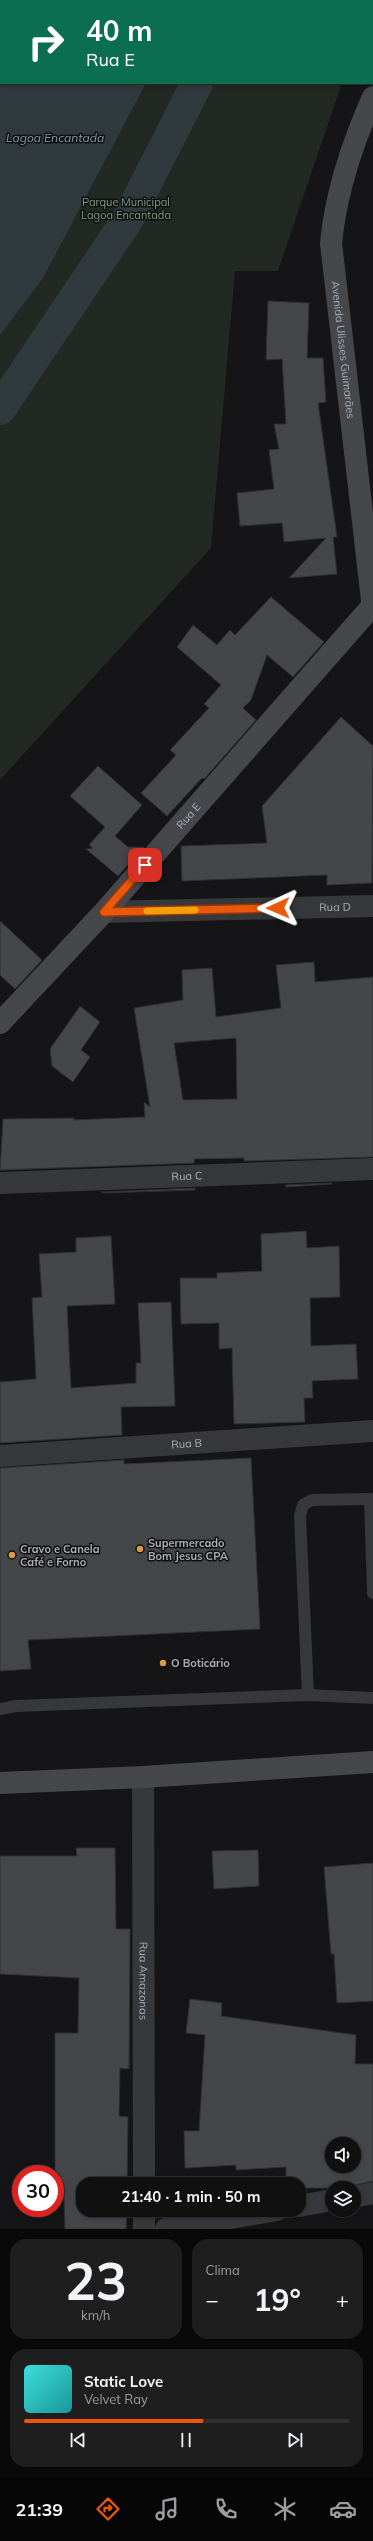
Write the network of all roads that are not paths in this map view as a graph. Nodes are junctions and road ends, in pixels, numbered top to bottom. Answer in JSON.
{"nodes":[{"id":1,"x":373,"y":97,"type":"edge"},
{"id":2,"x":372,"y":605,"type":"edge"},
{"id":3,"x":373,"y":609,"type":"edge"},
{"id":4,"x":373,"y":906,"type":"edge"},
{"id":5,"x":104,"y":912,"type":"junction"},
{"id":6,"x":0,"y":1023,"type":"edge"},
{"id":7,"x":373,"y":1169,"type":"edge"},
{"id":8,"x":0,"y":1183,"type":"edge"},
{"id":9,"x":373,"y":1431,"type":"edge"},
{"id":10,"x":0,"y":1456,"type":"edge"},
{"id":11,"x":372,"y":1499,"type":"edge"},
{"id":12,"x":373,"y":1593,"type":"edge"},
{"id":13,"x":308,"y":1695,"type":"junction"},
{"id":14,"x":373,"y":1698,"type":"edge"},
{"id":15,"x":0,"y":1709,"type":"edge"},
{"id":16,"x":373,"y":1762,"type":"edge"},
{"id":17,"x":143,"y":1777,"type":"junction"},
{"id":18,"x":0,"y":1783,"type":"edge"},
{"id":19,"x":144,"y":2177,"type":"edge"},
{"id":20,"x":373,"y":2193,"type":"edge"},
{"id":21,"x":361,"y":2196,"type":"edge"},
{"id":22,"x":325,"y":2201,"type":"edge"},
{"id":23,"x":306,"y":2205,"type":"edge"},
{"id":24,"x":144,"y":2217,"type":"edge"},
{"id":25,"x":236,"y":2217,"type":"edge"},
{"id":26,"x":144,"y":2229,"type":"edge"},
{"id":27,"x":166,"y":2229,"type":"edge"}],
"edges":[{"from":1,"to":2,"type":"main road","name":"Avenida Ulisses Guimarães"},
{"from":2,"to":3,"type":"main road","name":"Avenida Ulisses Guimarães"},
{"from":2,"to":5,"type":"main road","name":"Rua E"},
{"from":4,"to":5,"type":"street","name":"Rua D"},
{"from":5,"to":6,"type":"main road","name":"Rua E"},
{"from":7,"to":8,"type":"street","name":"Rua C"},
{"from":9,"to":10,"type":"street","name":"Rua B"},
{"from":11,"to":12,"type":"lane"},
{"from":11,"to":13,"type":"lane"},
{"from":13,"to":14,"type":"lane"},
{"from":13,"to":15,"type":"lane"},
{"from":16,"to":17,"type":"main road"},
{"from":17,"to":18,"type":"main road"},
{"from":17,"to":19,"type":"street","name":"Rua Amazonas"},
{"from":20,"to":21,"type":"street"},
{"from":22,"to":23,"type":"street"},
{"from":24,"to":26,"type":"street"},
{"from":25,"to":27,"type":"street"}]}
